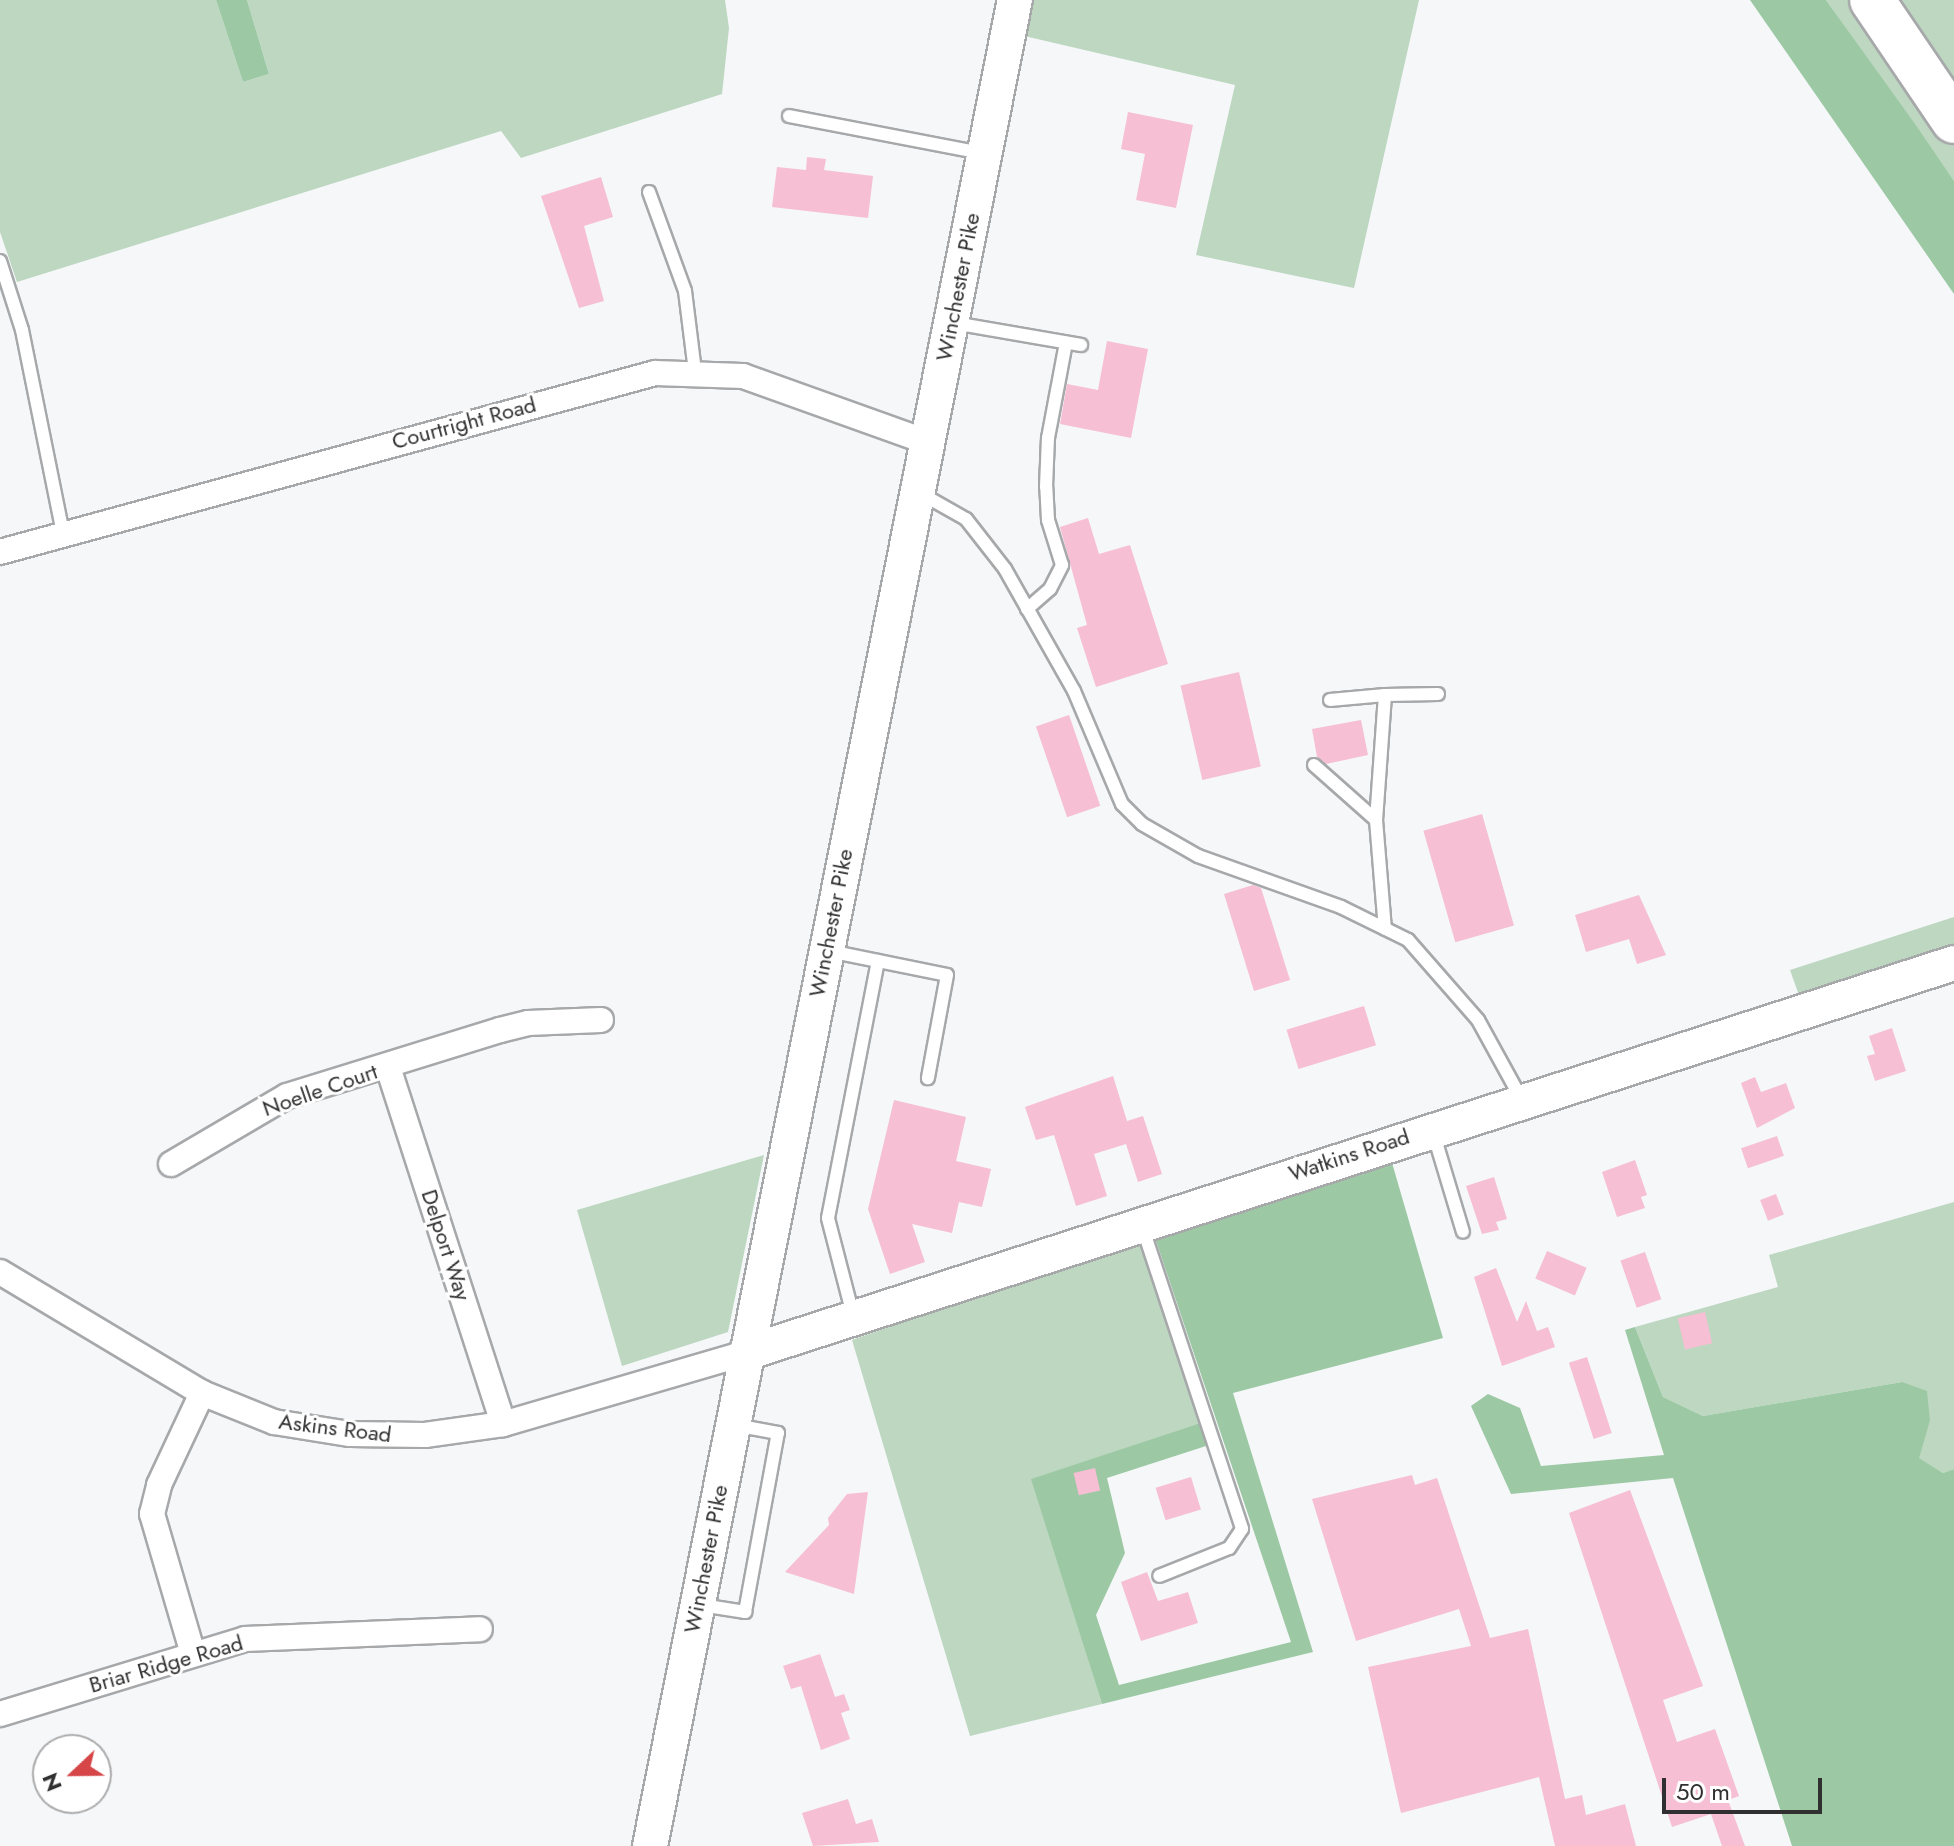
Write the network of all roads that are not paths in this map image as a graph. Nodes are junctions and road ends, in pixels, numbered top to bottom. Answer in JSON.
{"nodes":[{"id":1,"x":1015,"y":0,"type":"edge"},
{"id":2,"x":1872,"y":0,"type":"edge"},
{"id":3,"x":789,"y":116,"type":"dead end"},
{"id":4,"x":1954,"y":121,"type":"edge"},
{"id":5,"x":985,"y":153,"type":"junction"},
{"id":6,"x":649,"y":192,"type":"dead end"},
{"id":7,"x":0,"y":261,"type":"edge"},
{"id":8,"x":951,"y":322,"type":"junction"},
{"id":9,"x":1066,"y":343,"type":"junction"},
{"id":10,"x":1081,"y":345,"type":"dead end"},
{"id":11,"x":695,"y":371,"type":"junction"},
{"id":12,"x":927,"y":442,"type":"junction"},
{"id":13,"x":917,"y":492,"type":"junction"},
{"id":14,"x":63,"y":534,"type":"junction"},
{"id":15,"x":0,"y":552,"type":"edge"},
{"id":16,"x":1027,"y":609,"type":"junction"},
{"id":17,"x":1438,"y":694,"type":"dead end"},
{"id":18,"x":1385,"y":695,"type":"junction"},
{"id":19,"x":1330,"y":700,"type":"dead end"},
{"id":20,"x":1314,"y":765,"type":"dead end"},
{"id":21,"x":1376,"y":820,"type":"junction"},
{"id":22,"x":1385,"y":929,"type":"junction"},
{"id":23,"x":826,"y":950,"type":"junction"},
{"id":24,"x":878,"y":961,"type":"junction"},
{"id":25,"x":1954,"y":963,"type":"edge"},
{"id":26,"x":601,"y":1020,"type":"dead end"},
{"id":27,"x":388,"y":1067,"type":"junction"},
{"id":28,"x":928,"y":1078,"type":"dead end"},
{"id":29,"x":1522,"y":1100,"type":"junction"},
{"id":30,"x":1432,"y":1129,"type":"junction"},
{"id":31,"x":171,"y":1164,"type":"dead end"},
{"id":32,"x":1141,"y":1223,"type":"junction"},
{"id":33,"x":1463,"y":1232,"type":"dead end"},
{"id":34,"x":0,"y":1272,"type":"edge"},
{"id":35,"x":854,"y":1318,"type":"junction"},
{"id":36,"x":746,"y":1353,"type":"junction"},
{"id":37,"x":202,"y":1393,"type":"junction"},
{"id":38,"x":503,"y":1424,"type":"junction"},
{"id":39,"x":732,"y":1425,"type":"junction"},
{"id":40,"x":1159,"y":1576,"type":"dead end"},
{"id":41,"x":697,"y":1604,"type":"junction"},
{"id":42,"x":480,"y":1629,"type":"dead end"},
{"id":43,"x":193,"y":1654,"type":"junction"},
{"id":44,"x":0,"y":1714,"type":"edge"},
{"id":45,"x":650,"y":1846,"type":"edge"}],
"edges":[{"from":1,"to":5,"type":"main road","name":"Winchester Pike"},
{"from":2,"to":4,"type":"highway"},
{"from":3,"to":5,"type":"lane"},
{"from":5,"to":8,"type":"main road","name":"Winchester Pike"},
{"from":6,"to":11,"type":"lane"},
{"from":7,"to":14,"type":"lane"},
{"from":8,"to":9,"type":"lane"},
{"from":8,"to":12,"type":"main road","name":"Winchester Pike"},
{"from":9,"to":10,"type":"lane"},
{"from":9,"to":16,"type":"lane"},
{"from":11,"to":12,"type":"street","name":"Courtright Road"},
{"from":11,"to":14,"type":"street","name":"Courtright Road"},
{"from":12,"to":13,"type":"main road","name":"Winchester Pike"},
{"from":13,"to":16,"type":"lane"},
{"from":13,"to":23,"type":"main road","name":"Winchester Pike"},
{"from":14,"to":15,"type":"street","name":"Courtright Road"},
{"from":16,"to":22,"type":"lane"},
{"from":17,"to":18,"type":"lane"},
{"from":18,"to":19,"type":"lane"},
{"from":18,"to":21,"type":"lane"},
{"from":20,"to":21,"type":"lane"},
{"from":21,"to":22,"type":"lane"},
{"from":22,"to":29,"type":"lane"},
{"from":23,"to":24,"type":"lane"},
{"from":23,"to":36,"type":"main road","name":"Winchester Pike"},
{"from":24,"to":28,"type":"lane"},
{"from":24,"to":35,"type":"lane"},
{"from":25,"to":29,"type":"main road","name":"Watkins Road"},
{"from":26,"to":27,"type":"street","name":"Noelle Court"},
{"from":27,"to":31,"type":"street","name":"Noelle Court"},
{"from":27,"to":38,"type":"street","name":"Delport Way"},
{"from":29,"to":30,"type":"main road","name":"Watkins Road"},
{"from":30,"to":32,"type":"main road","name":"Watkins Road"},
{"from":30,"to":33,"type":"lane"},
{"from":32,"to":35,"type":"main road","name":"Watkins Road"},
{"from":32,"to":40,"type":"lane"},
{"from":34,"to":37,"type":"street","name":"Askins Road"},
{"from":35,"to":36,"type":"main road","name":"Watkins Road"},
{"from":36,"to":38,"type":"street","name":"Askins Road"},
{"from":36,"to":39,"type":"main road","name":"Winchester Pike"},
{"from":37,"to":38,"type":"street","name":"Askins Road"},
{"from":37,"to":43,"type":"street"},
{"from":39,"to":41,"type":"main road","name":"Winchester Pike"},
{"from":39,"to":41,"type":"lane"},
{"from":41,"to":45,"type":"main road","name":"Winchester Pike"},
{"from":42,"to":43,"type":"street","name":"Briar Ridge Road"},
{"from":43,"to":44,"type":"street","name":"Briar Ridge Road"}]}
